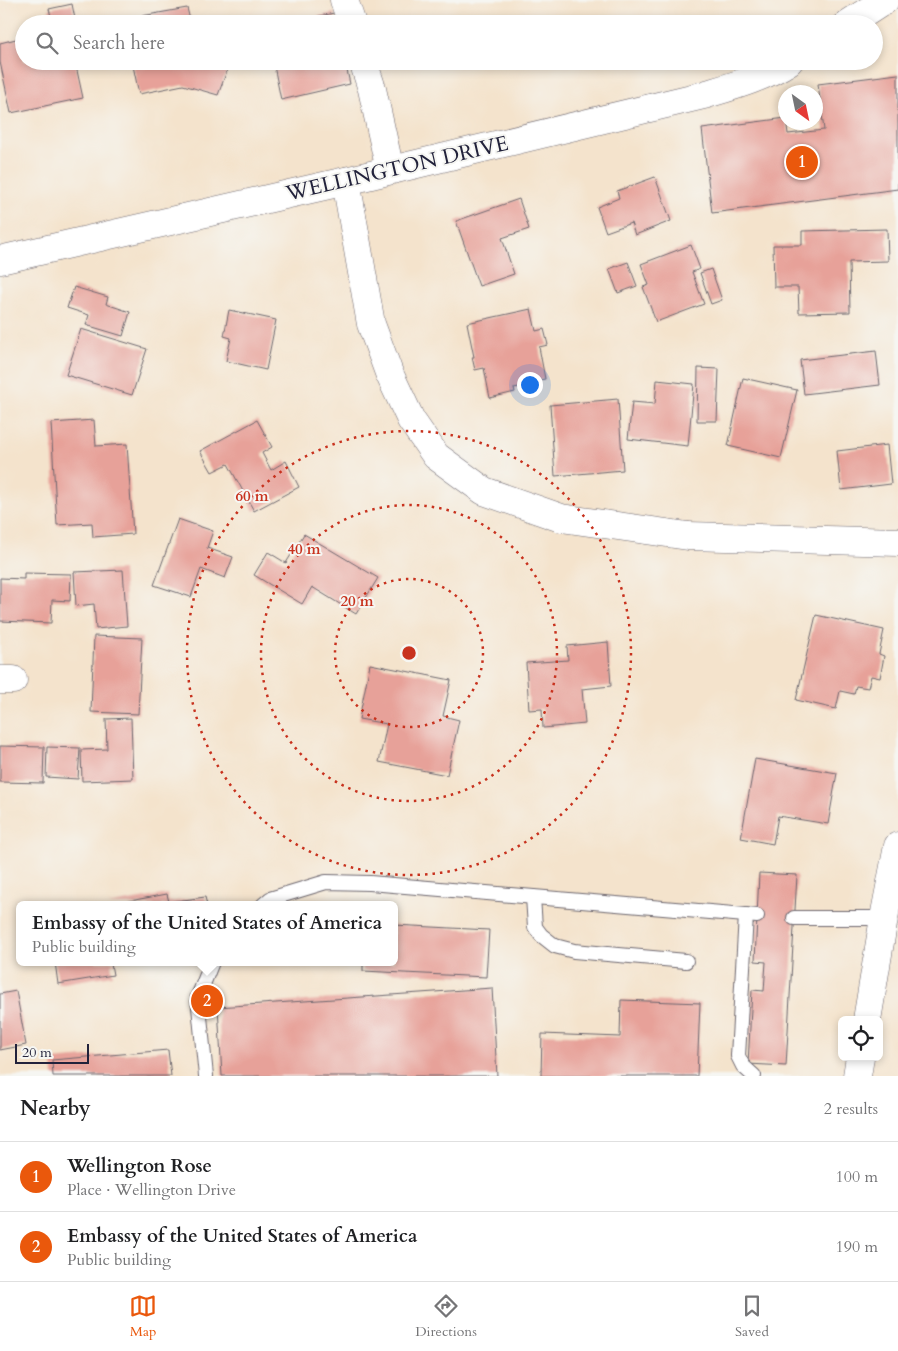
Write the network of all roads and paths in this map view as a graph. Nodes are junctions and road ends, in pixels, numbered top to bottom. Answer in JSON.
{"nodes":[{"id":1,"x":344,"y":0,"type":"edge"},
{"id":2,"x":885,"y":0,"type":"edge"},
{"id":3,"x":349,"y":15,"type":"edge"},
{"id":4,"x":862,"y":15,"type":"edge"},
{"id":5,"x":366,"y":70,"type":"edge"},
{"id":6,"x":773,"y":70,"type":"edge"},
{"id":7,"x":390,"y":170,"type":"junction"},
{"id":8,"x":346,"y":181,"type":"junction"},
{"id":9,"x":0,"y":260,"type":"edge"},
{"id":10,"x":898,"y":542,"type":"edge"},
{"id":11,"x":898,"y":846,"type":"edge"},
{"id":12,"x":533,"y":897,"type":"junction"},
{"id":13,"x":268,"y":901,"type":"edge"},
{"id":14,"x":794,"y":918,"type":"dead end"},
{"id":15,"x":884,"y":918,"type":"junction"},
{"id":16,"x":686,"y":961,"type":"dead end"},
{"id":17,"x":210,"y":966,"type":"edge"},
{"id":18,"x":868,"y":1016,"type":"edge"},
{"id":19,"x":859,"y":1061,"type":"edge"},
{"id":20,"x":206,"y":1076,"type":"edge"},
{"id":21,"x":754,"y":1076,"type":"edge"},
{"id":22,"x":857,"y":1076,"type":"edge"}],
"edges":[{"from":1,"to":3,"type":"street"},
{"from":2,"to":4,"type":"street"},
{"from":5,"to":7,"type":"street"},
{"from":6,"to":7,"type":"street","name":"WELLINGTON DRIVE"},
{"from":7,"to":8,"type":"street","name":"WELLINGTON DRIVE"},
{"from":8,"to":9,"type":"street","name":"WELLINGTON DRIVE"},
{"from":8,"to":10,"type":"street"},
{"from":11,"to":15,"type":"street"},
{"from":12,"to":13,"type":"lane"},
{"from":12,"to":16,"type":"lane"},
{"from":12,"to":21,"type":"lane"},
{"from":14,"to":15,"type":"lane"},
{"from":15,"to":18,"type":"street"},
{"from":17,"to":20,"type":"lane"},
{"from":19,"to":22,"type":"street"}]}
